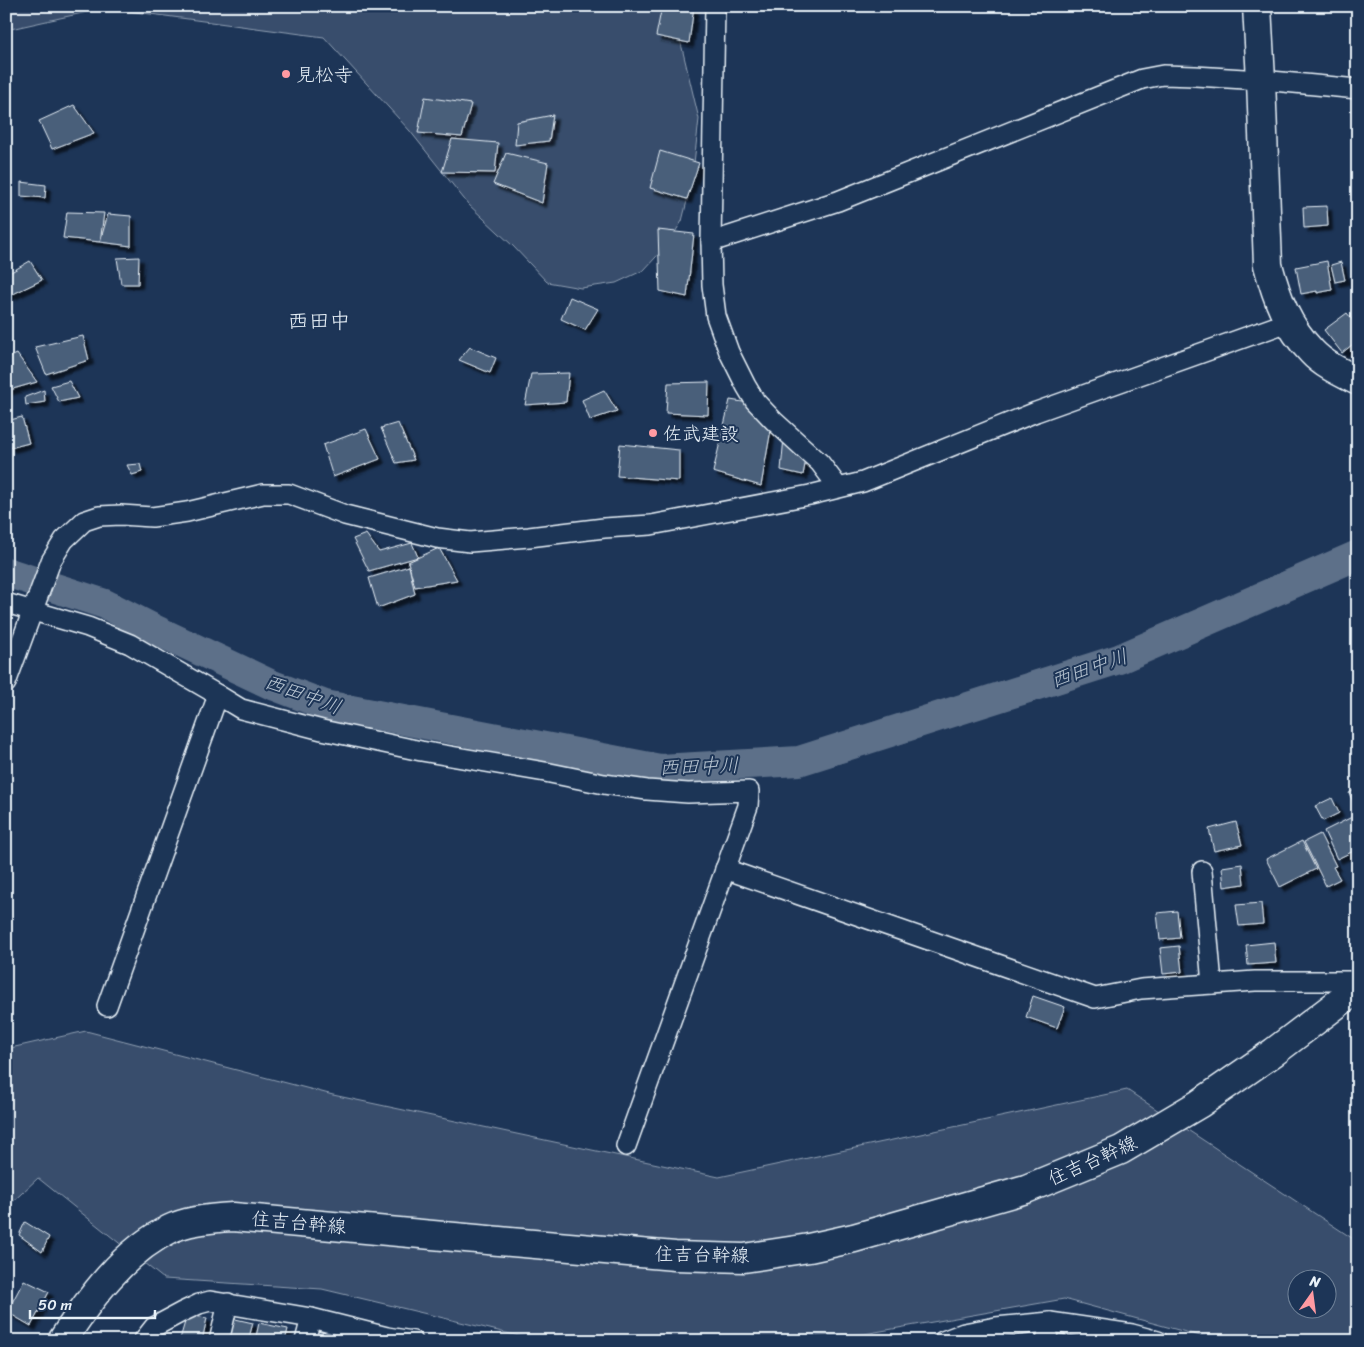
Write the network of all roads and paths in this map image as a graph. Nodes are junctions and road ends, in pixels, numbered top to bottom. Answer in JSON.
{"nodes":[{"id":1,"x":715,"y":6,"type":"edge"},
{"id":2,"x":1257,"y":6,"type":"edge"},
{"id":3,"x":1261,"y":80,"type":"junction"},
{"id":4,"x":1358,"y":89,"type":"edge"},
{"id":5,"x":711,"y":242,"type":"junction"},
{"id":6,"x":1288,"y":322,"type":"junction"},
{"id":7,"x":1358,"y":382,"type":"edge"},
{"id":8,"x":838,"y":487,"type":"junction"},
{"id":9,"x":6,"y":603,"type":"edge"},
{"id":10,"x":35,"y":606,"type":"junction"},
{"id":11,"x":6,"y":682,"type":"edge"},
{"id":12,"x":218,"y":694,"type":"junction"},
{"id":13,"x":725,"y":869,"type":"junction"},
{"id":14,"x":1202,"y":871,"type":"dead end"},
{"id":15,"x":1358,"y":981,"type":"edge"},
{"id":16,"x":1212,"y":984,"type":"junction"},
{"id":17,"x":1358,"y":988,"type":"edge"},
{"id":18,"x":107,"y":1006,"type":"dead end"},
{"id":19,"x":626,"y":1146,"type":"dead end"},
{"id":20,"x":228,"y":1303,"type":"junction"},
{"id":21,"x":311,"y":1318,"type":"junction"},
{"id":22,"x":1050,"y":1322,"type":"junction"},
{"id":23,"x":1131,"y":1337,"type":"edge"},
{"id":24,"x":386,"y":1339,"type":"edge"},
{"id":25,"x":62,"y":1341,"type":"edge"},
{"id":26,"x":142,"y":1341,"type":"edge"},
{"id":27,"x":219,"y":1341,"type":"edge"},
{"id":28,"x":305,"y":1341,"type":"edge"},
{"id":29,"x":413,"y":1341,"type":"edge"},
{"id":30,"x":943,"y":1341,"type":"edge"},
{"id":31,"x":1046,"y":1341,"type":"edge"},
{"id":32,"x":1158,"y":1341,"type":"edge"}],
"edges":[{"from":1,"to":5,"type":"street"},
{"from":2,"to":3,"type":"street"},
{"from":3,"to":4,"type":"street"},
{"from":3,"to":5,"type":"street"},
{"from":3,"to":6,"type":"street"},
{"from":5,"to":8,"type":"street"},
{"from":6,"to":7,"type":"street"},
{"from":6,"to":8,"type":"street"},
{"from":8,"to":10,"type":"street"},
{"from":9,"to":10,"type":"street"},
{"from":10,"to":11,"type":"street"},
{"from":10,"to":12,"type":"street"},
{"from":12,"to":13,"type":"street"},
{"from":12,"to":18,"type":"street"},
{"from":13,"to":16,"type":"street"},
{"from":13,"to":19,"type":"street"},
{"from":14,"to":16,"type":"street"},
{"from":15,"to":16,"type":"street"},
{"from":17,"to":25,"type":"street","name":"住吉台幹線"},
{"from":20,"to":21,"type":"street"},
{"from":20,"to":26,"type":"street"},
{"from":20,"to":27,"type":"street"},
{"from":21,"to":24,"type":"street"},
{"from":21,"to":28,"type":"street"},
{"from":22,"to":23,"type":"street"},
{"from":22,"to":30,"type":"street"},
{"from":22,"to":31,"type":"street"},
{"from":23,"to":32,"type":"street"},
{"from":24,"to":29,"type":"street"}]}
